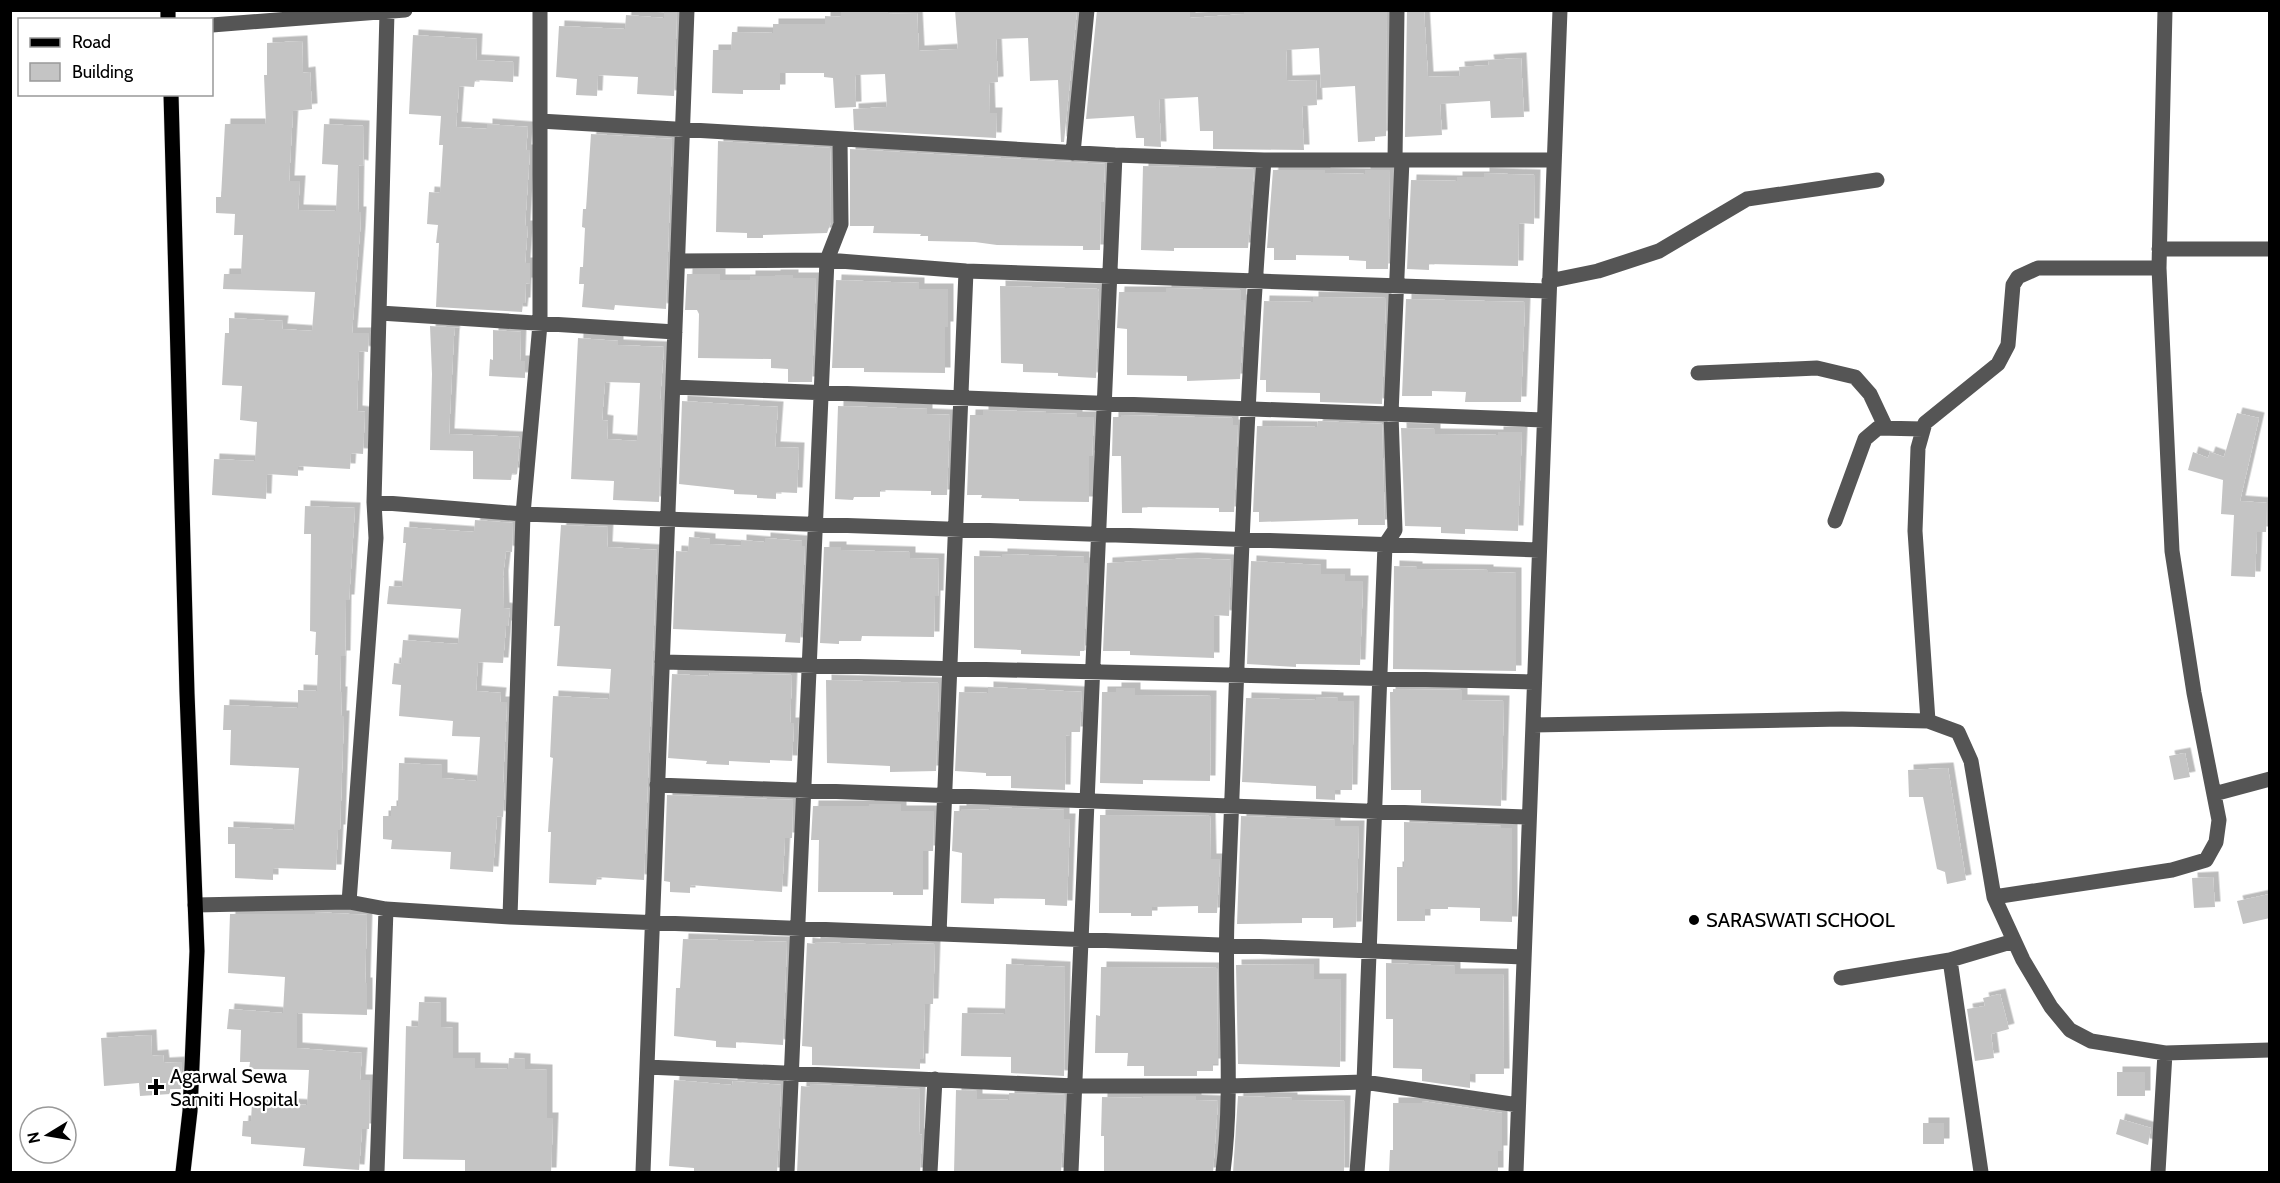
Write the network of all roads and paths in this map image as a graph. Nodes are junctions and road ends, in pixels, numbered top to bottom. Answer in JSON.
{"nodes":[{"id":1,"x":405,"y":10,"type":"edge"},
{"id":2,"x":540,"y":10,"type":"edge"},
{"id":3,"x":687,"y":10,"type":"edge"},
{"id":4,"x":1088,"y":10,"type":"edge"},
{"id":5,"x":1397,"y":10,"type":"edge"},
{"id":6,"x":1560,"y":10,"type":"edge"},
{"id":7,"x":2165,"y":10,"type":"edge"},
{"id":8,"x":387,"y":12,"type":"edge"},
{"id":9,"x":213,"y":25,"type":"edge"},
{"id":10,"x":171,"y":96,"type":"edge"},
{"id":11,"x":540,"y":121,"type":"junction"},
{"id":12,"x":682,"y":129,"type":"junction"},
{"id":13,"x":840,"y":140,"type":"junction"},
{"id":14,"x":1073,"y":153,"type":"junction"},
{"id":15,"x":1115,"y":155,"type":"junction"},
{"id":16,"x":1264,"y":160,"type":"junction"},
{"id":17,"x":1398,"y":160,"type":"junction"},
{"id":18,"x":1554,"y":160,"type":"junction"},
{"id":19,"x":1877,"y":180,"type":"dead end"},
{"id":20,"x":2159,"y":249,"type":"junction"},
{"id":21,"x":2270,"y":249,"type":"edge"},
{"id":22,"x":827,"y":260,"type":"junction"},
{"id":23,"x":678,"y":261,"type":"junction"},
{"id":24,"x":2159,"y":268,"type":"junction"},
{"id":25,"x":966,"y":271,"type":"junction"},
{"id":26,"x":1109,"y":276,"type":"junction"},
{"id":27,"x":1255,"y":280,"type":"junction"},
{"id":28,"x":1396,"y":286,"type":"junction"},
{"id":29,"x":1549,"y":286,"type":"junction"},
{"id":30,"x":380,"y":313,"type":"junction"},
{"id":31,"x":540,"y":324,"type":"junction"},
{"id":32,"x":675,"y":332,"type":"junction"},
{"id":33,"x":1698,"y":373,"type":"dead end"},
{"id":34,"x":673,"y":387,"type":"junction"},
{"id":35,"x":822,"y":393,"type":"junction"},
{"id":36,"x":961,"y":398,"type":"junction"},
{"id":37,"x":1104,"y":403,"type":"junction"},
{"id":38,"x":1249,"y":409,"type":"junction"},
{"id":39,"x":1391,"y":414,"type":"junction"},
{"id":40,"x":1544,"y":420,"type":"junction"},
{"id":41,"x":1886,"y":428,"type":"junction"},
{"id":42,"x":1923,"y":429,"type":"junction"},
{"id":43,"x":374,"y":502,"type":"junction"},
{"id":44,"x":524,"y":514,"type":"junction"},
{"id":45,"x":668,"y":519,"type":"junction"},
{"id":46,"x":1835,"y":521,"type":"dead end"},
{"id":47,"x":816,"y":525,"type":"junction"},
{"id":48,"x":956,"y":529,"type":"junction"},
{"id":49,"x":1098,"y":534,"type":"junction"},
{"id":50,"x":1244,"y":540,"type":"junction"},
{"id":51,"x":1385,"y":545,"type":"junction"},
{"id":52,"x":1539,"y":550,"type":"junction"},
{"id":53,"x":662,"y":662,"type":"junction"},
{"id":54,"x":810,"y":665,"type":"junction"},
{"id":55,"x":950,"y":669,"type":"junction"},
{"id":56,"x":1093,"y":672,"type":"junction"},
{"id":57,"x":1238,"y":675,"type":"junction"},
{"id":58,"x":1379,"y":679,"type":"junction"},
{"id":59,"x":1534,"y":682,"type":"junction"},
{"id":60,"x":1928,"y":721,"type":"junction"},
{"id":61,"x":1533,"y":725,"type":"junction"},
{"id":62,"x":2270,"y":779,"type":"edge"},
{"id":63,"x":657,"y":785,"type":"junction"},
{"id":64,"x":804,"y":790,"type":"junction"},
{"id":65,"x":2214,"y":794,"type":"junction"},
{"id":66,"x":945,"y":795,"type":"junction"},
{"id":67,"x":1087,"y":801,"type":"junction"},
{"id":68,"x":1232,"y":806,"type":"junction"},
{"id":69,"x":1374,"y":811,"type":"junction"},
{"id":70,"x":1529,"y":817,"type":"junction"},
{"id":71,"x":1994,"y":897,"type":"junction"},
{"id":72,"x":349,"y":902,"type":"junction"},
{"id":73,"x":195,"y":905,"type":"junction"},
{"id":74,"x":386,"y":909,"type":"junction"},
{"id":75,"x":510,"y":917,"type":"junction"},
{"id":76,"x":652,"y":923,"type":"junction"},
{"id":77,"x":798,"y":929,"type":"junction"},
{"id":78,"x":939,"y":934,"type":"junction"},
{"id":79,"x":1081,"y":940,"type":"junction"},
{"id":80,"x":2014,"y":941,"type":"junction"},
{"id":81,"x":1226,"y":946,"type":"junction"},
{"id":82,"x":1368,"y":951,"type":"junction"},
{"id":83,"x":1524,"y":957,"type":"junction"},
{"id":84,"x":1950,"y":960,"type":"junction"},
{"id":85,"x":1841,"y":978,"type":"dead end"},
{"id":86,"x":2270,"y":1050,"type":"edge"},
{"id":87,"x":2165,"y":1053,"type":"junction"},
{"id":88,"x":647,"y":1067,"type":"junction"},
{"id":89,"x":792,"y":1073,"type":"junction"},
{"id":90,"x":934,"y":1079,"type":"junction"},
{"id":91,"x":1364,"y":1082,"type":"junction"},
{"id":92,"x":1075,"y":1086,"type":"junction"},
{"id":93,"x":1229,"y":1086,"type":"junction"},
{"id":94,"x":1518,"y":1105,"type":"junction"},
{"id":95,"x":183,"y":1173,"type":"edge"},
{"id":96,"x":377,"y":1173,"type":"edge"},
{"id":97,"x":643,"y":1173,"type":"edge"},
{"id":98,"x":787,"y":1173,"type":"edge"},
{"id":99,"x":930,"y":1173,"type":"edge"},
{"id":100,"x":1071,"y":1173,"type":"edge"},
{"id":101,"x":1223,"y":1173,"type":"edge"},
{"id":102,"x":1357,"y":1173,"type":"edge"},
{"id":103,"x":1516,"y":1173,"type":"edge"},
{"id":104,"x":1981,"y":1173,"type":"edge"},
{"id":105,"x":2158,"y":1173,"type":"edge"}],
"edges":[{"from":1,"to":8,"type":"street"},
{"from":2,"to":11,"type":"street"},
{"from":3,"to":12,"type":"street"},
{"from":4,"to":14,"type":"street"},
{"from":5,"to":17,"type":"street"},
{"from":6,"to":18,"type":"street"},
{"from":7,"to":20,"type":"street"},
{"from":8,"to":9,"type":"street"},
{"from":8,"to":30,"type":"street"},
{"from":10,"to":73,"type":"main road"},
{"from":11,"to":12,"type":"street"},
{"from":11,"to":31,"type":"street"},
{"from":12,"to":13,"type":"street"},
{"from":12,"to":23,"type":"street"},
{"from":13,"to":14,"type":"street"},
{"from":13,"to":22,"type":"street"},
{"from":14,"to":15,"type":"street"},
{"from":15,"to":16,"type":"street"},
{"from":15,"to":26,"type":"street"},
{"from":16,"to":17,"type":"street"},
{"from":16,"to":27,"type":"street"},
{"from":17,"to":18,"type":"street"},
{"from":17,"to":28,"type":"street"},
{"from":18,"to":29,"type":"street"},
{"from":19,"to":29,"type":"street"},
{"from":20,"to":21,"type":"street"},
{"from":20,"to":24,"type":"street"},
{"from":22,"to":23,"type":"street"},
{"from":22,"to":25,"type":"street"},
{"from":22,"to":35,"type":"street"},
{"from":23,"to":32,"type":"street"},
{"from":24,"to":42,"type":"street"},
{"from":24,"to":65,"type":"street"},
{"from":25,"to":26,"type":"street"},
{"from":25,"to":36,"type":"street"},
{"from":26,"to":27,"type":"street"},
{"from":26,"to":37,"type":"street"},
{"from":27,"to":28,"type":"street"},
{"from":27,"to":38,"type":"street"},
{"from":28,"to":29,"type":"street"},
{"from":28,"to":39,"type":"street"},
{"from":29,"to":40,"type":"street"},
{"from":30,"to":31,"type":"street"},
{"from":30,"to":43,"type":"street"},
{"from":31,"to":32,"type":"street"},
{"from":31,"to":44,"type":"street"},
{"from":32,"to":34,"type":"street"},
{"from":33,"to":41,"type":"street"},
{"from":34,"to":35,"type":"street"},
{"from":34,"to":45,"type":"street"},
{"from":35,"to":36,"type":"street"},
{"from":35,"to":47,"type":"street"},
{"from":36,"to":37,"type":"street"},
{"from":36,"to":48,"type":"street"},
{"from":37,"to":38,"type":"street"},
{"from":37,"to":49,"type":"street"},
{"from":38,"to":39,"type":"street"},
{"from":38,"to":50,"type":"street"},
{"from":39,"to":40,"type":"street"},
{"from":39,"to":51,"type":"street"},
{"from":40,"to":52,"type":"street"},
{"from":41,"to":42,"type":"street"},
{"from":41,"to":46,"type":"street"},
{"from":42,"to":60,"type":"street"},
{"from":43,"to":44,"type":"street"},
{"from":43,"to":72,"type":"street"},
{"from":44,"to":45,"type":"street"},
{"from":44,"to":75,"type":"street"},
{"from":45,"to":47,"type":"street"},
{"from":45,"to":53,"type":"street"},
{"from":47,"to":48,"type":"street"},
{"from":47,"to":54,"type":"street"},
{"from":48,"to":49,"type":"street"},
{"from":48,"to":55,"type":"street"},
{"from":49,"to":50,"type":"street"},
{"from":49,"to":56,"type":"street"},
{"from":50,"to":51,"type":"street"},
{"from":50,"to":57,"type":"street"},
{"from":51,"to":52,"type":"street"},
{"from":51,"to":58,"type":"street"},
{"from":52,"to":59,"type":"street"},
{"from":53,"to":54,"type":"street"},
{"from":53,"to":63,"type":"street"},
{"from":54,"to":55,"type":"street"},
{"from":54,"to":64,"type":"street"},
{"from":55,"to":56,"type":"street"},
{"from":55,"to":66,"type":"street"},
{"from":56,"to":57,"type":"street"},
{"from":56,"to":67,"type":"street"},
{"from":57,"to":58,"type":"street"},
{"from":57,"to":68,"type":"street"},
{"from":58,"to":59,"type":"street"},
{"from":58,"to":69,"type":"street"},
{"from":59,"to":61,"type":"street"},
{"from":60,"to":61,"type":"street"},
{"from":60,"to":71,"type":"street"},
{"from":61,"to":70,"type":"street"},
{"from":62,"to":65,"type":"street"},
{"from":63,"to":64,"type":"street"},
{"from":63,"to":76,"type":"street"},
{"from":64,"to":66,"type":"street"},
{"from":64,"to":77,"type":"street"},
{"from":65,"to":71,"type":"street"},
{"from":66,"to":67,"type":"street"},
{"from":66,"to":78,"type":"street"},
{"from":67,"to":68,"type":"street"},
{"from":67,"to":79,"type":"street"},
{"from":68,"to":69,"type":"street"},
{"from":68,"to":81,"type":"street"},
{"from":69,"to":70,"type":"street"},
{"from":69,"to":82,"type":"street"},
{"from":70,"to":83,"type":"street"},
{"from":71,"to":80,"type":"street"},
{"from":72,"to":73,"type":"street"},
{"from":72,"to":74,"type":"street"},
{"from":73,"to":95,"type":"main road"},
{"from":74,"to":75,"type":"street"},
{"from":74,"to":96,"type":"street"},
{"from":75,"to":76,"type":"street"},
{"from":76,"to":77,"type":"street"},
{"from":76,"to":88,"type":"street"},
{"from":77,"to":78,"type":"street"},
{"from":77,"to":89,"type":"street"},
{"from":78,"to":79,"type":"street"},
{"from":79,"to":81,"type":"street"},
{"from":79,"to":92,"type":"street"},
{"from":80,"to":84,"type":"street"},
{"from":80,"to":87,"type":"street"},
{"from":81,"to":82,"type":"street"},
{"from":81,"to":93,"type":"street"},
{"from":82,"to":83,"type":"street"},
{"from":82,"to":91,"type":"street"},
{"from":83,"to":94,"type":"street"},
{"from":84,"to":85,"type":"street"},
{"from":84,"to":104,"type":"street"},
{"from":86,"to":87,"type":"street"},
{"from":87,"to":105,"type":"street"},
{"from":88,"to":89,"type":"street"},
{"from":88,"to":97,"type":"street"},
{"from":89,"to":90,"type":"street"},
{"from":89,"to":98,"type":"street"},
{"from":90,"to":92,"type":"street"},
{"from":90,"to":99,"type":"street"},
{"from":91,"to":93,"type":"street"},
{"from":91,"to":94,"type":"street"},
{"from":91,"to":102,"type":"street"},
{"from":92,"to":93,"type":"street"},
{"from":92,"to":100,"type":"street"},
{"from":93,"to":101,"type":"street"},
{"from":94,"to":103,"type":"street"}]}
